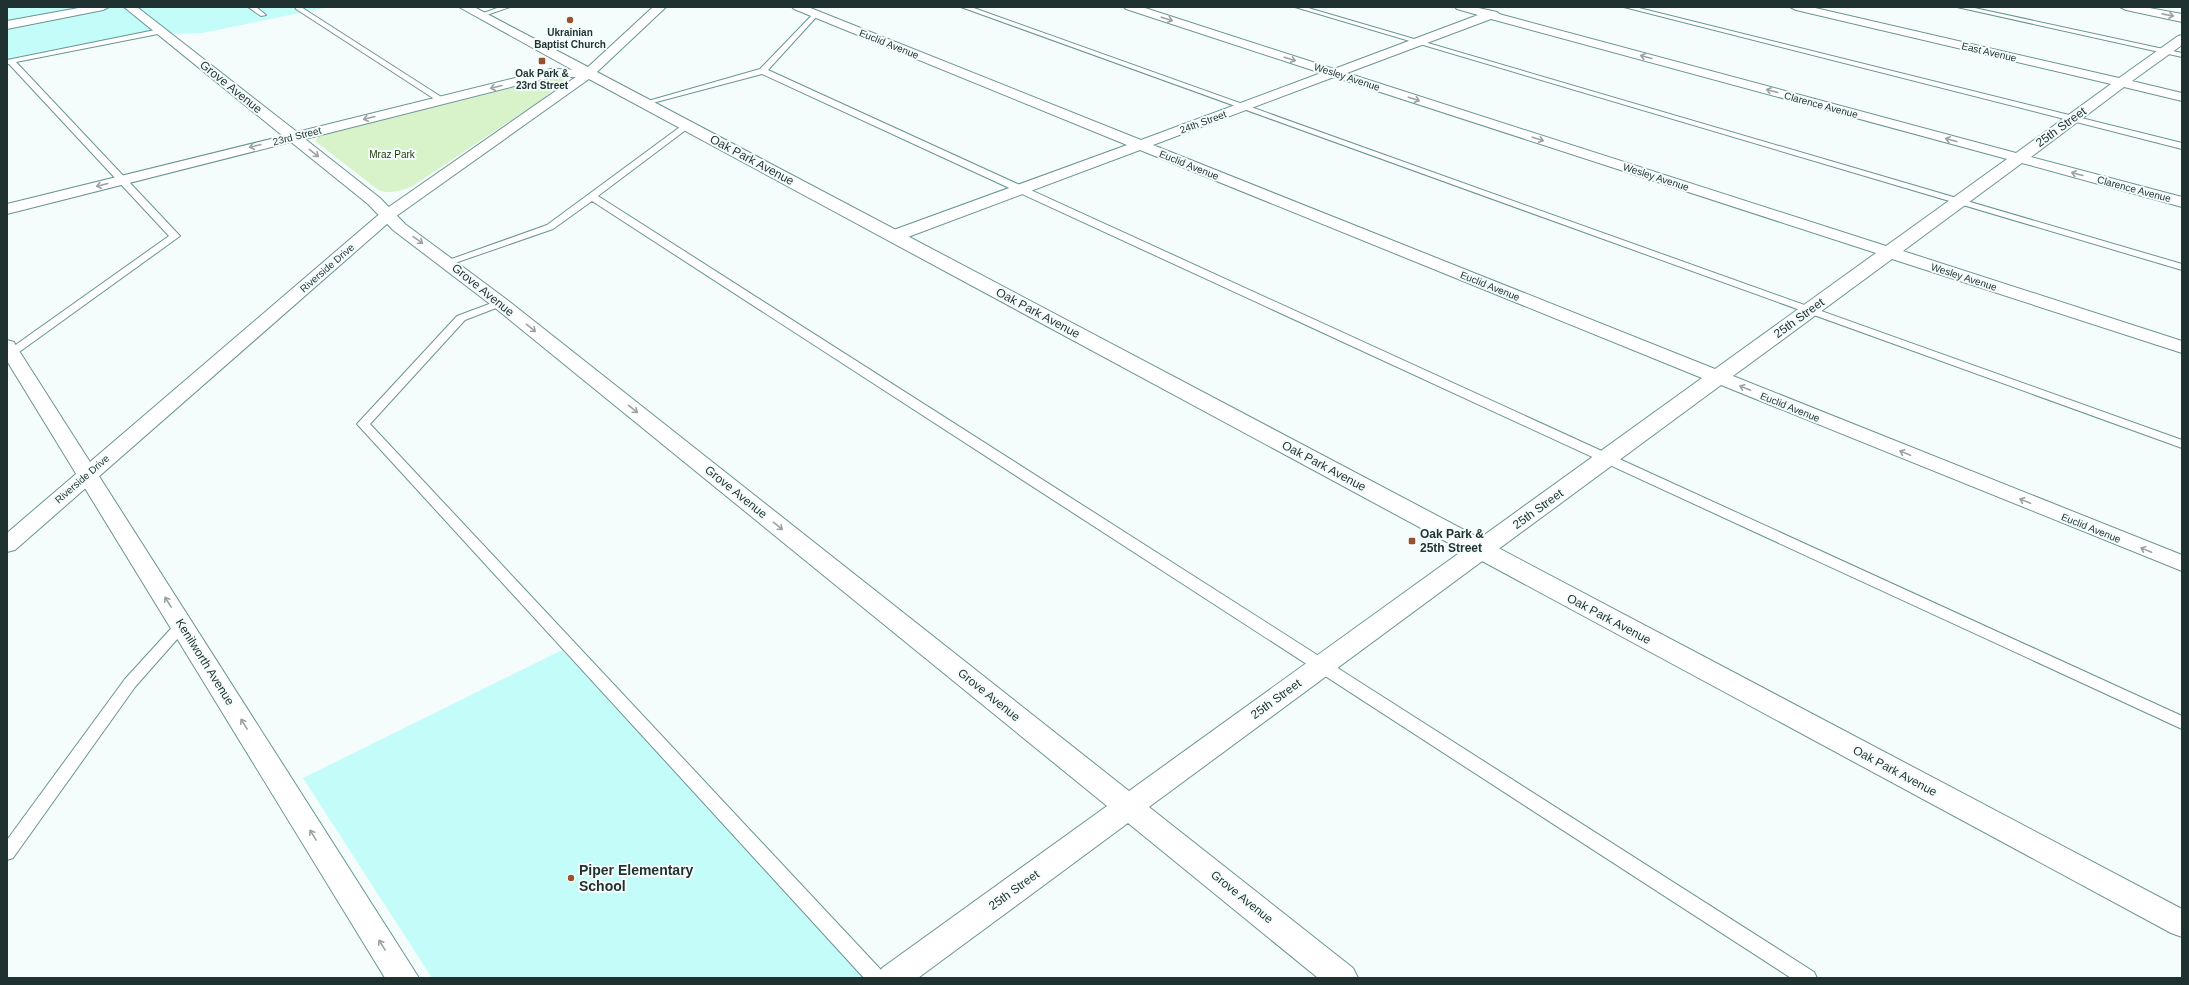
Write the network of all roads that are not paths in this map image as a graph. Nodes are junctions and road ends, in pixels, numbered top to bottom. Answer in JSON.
{"nodes":[{"id":1,"x":102,"y":7,"type":"edge"},
{"id":2,"x":130,"y":7,"type":"edge"},
{"id":3,"x":251,"y":7,"type":"edge"},
{"id":4,"x":465,"y":7,"type":"edge"},
{"id":5,"x":507,"y":7,"type":"edge"},
{"id":6,"x":660,"y":7,"type":"edge"},
{"id":7,"x":964,"y":7,"type":"edge"},
{"id":8,"x":1130,"y":7,"type":"edge"},
{"id":9,"x":1298,"y":7,"type":"edge"},
{"id":10,"x":1461,"y":7,"type":"edge"},
{"id":11,"x":1511,"y":7,"type":"edge"},
{"id":12,"x":1627,"y":7,"type":"edge"},
{"id":13,"x":1796,"y":7,"type":"edge"},
{"id":14,"x":1960,"y":7,"type":"edge"},
{"id":15,"x":2126,"y":7,"type":"edge"},
{"id":16,"x":298,"y":8,"type":"edge"},
{"id":17,"x":807,"y":9,"type":"edge"},
{"id":18,"x":263,"y":15,"type":"dead end"},
{"id":19,"x":481,"y":15,"type":"junction"},
{"id":20,"x":1490,"y":15,"type":"junction"},
{"id":21,"x":2182,"y":18,"type":"edge"},
{"id":22,"x":7,"y":25,"type":"edge"},
{"id":23,"x":161,"y":32,"type":"junction"},
{"id":24,"x":1417,"y":42,"type":"junction"},
{"id":25,"x":2176,"y":49,"type":"edge"},
{"id":26,"x":9,"y":61,"type":"edge"},
{"id":27,"x":763,"y":71,"type":"junction"},
{"id":28,"x":589,"y":73,"type":"junction"},
{"id":29,"x":1334,"y":73,"type":"junction"},
{"id":30,"x":2122,"y":83,"type":"junction"},
{"id":31,"x":2182,"y":96,"type":"edge"},
{"id":32,"x":442,"y":100,"type":"junction"},
{"id":33,"x":645,"y":103,"type":"junction"},
{"id":34,"x":1241,"y":107,"type":"junction"},
{"id":35,"x":2073,"y":118,"type":"junction"},
{"id":36,"x":688,"y":126,"type":"junction"},
{"id":37,"x":293,"y":137,"type":"junction"},
{"id":38,"x":1140,"y":145,"type":"junction"},
{"id":39,"x":2182,"y":146,"type":"edge"},
{"id":40,"x":2019,"y":158,"type":"junction"},
{"id":41,"x":124,"y":180,"type":"junction"},
{"id":42,"x":1022,"y":189,"type":"junction"},
{"id":43,"x":591,"y":196,"type":"junction"},
{"id":44,"x":1960,"y":201,"type":"junction"},
{"id":45,"x":2182,"y":202,"type":"edge"},
{"id":46,"x":7,"y":209,"type":"edge"},
{"id":47,"x":389,"y":214,"type":"junction"},
{"id":48,"x":894,"y":236,"type":"junction"},
{"id":49,"x":1889,"y":252,"type":"junction"},
{"id":50,"x":448,"y":262,"type":"junction"},
{"id":51,"x":2182,"y":267,"type":"edge"},
{"id":52,"x":500,"y":303,"type":"junction"},
{"id":53,"x":1810,"y":310,"type":"junction"},
{"id":54,"x":2182,"y":347,"type":"edge"},
{"id":55,"x":9,"y":349,"type":"edge"},
{"id":56,"x":1718,"y":377,"type":"junction"},
{"id":57,"x":2182,"y":444,"type":"edge"},
{"id":58,"x":1607,"y":458,"type":"junction"},
{"id":59,"x":87,"y":474,"type":"junction"},
{"id":60,"x":7,"y":545,"type":"edge"},
{"id":61,"x":1481,"y":550,"type":"junction"},
{"id":62,"x":2182,"y":564,"type":"edge"},
{"id":63,"x":182,"y":625,"type":"junction"},
{"id":64,"x":1320,"y":667,"type":"junction"},
{"id":65,"x":2182,"y":723,"type":"edge"},
{"id":66,"x":1128,"y":806,"type":"junction"},
{"id":67,"x":7,"y":853,"type":"edge"},
{"id":68,"x":2182,"y":924,"type":"edge"},
{"id":69,"x":403,"y":978,"type":"edge"},
{"id":70,"x":876,"y":978,"type":"edge"},
{"id":71,"x":893,"y":978,"type":"edge"},
{"id":72,"x":1342,"y":978,"type":"edge"},
{"id":73,"x":1807,"y":978,"type":"edge"}],
"edges":[{"from":1,"to":22,"type":"street"},
{"from":2,"to":23,"type":"street","name":"Grove Avenue"},
{"from":3,"to":18,"type":"lane"},
{"from":4,"to":19,"type":"street","name":"Oak Park Avenue"},
{"from":5,"to":19,"type":"lane"},
{"from":6,"to":28,"type":"street","name":"Riverside Drive"},
{"from":7,"to":34,"type":"lane"},
{"from":8,"to":29,"type":"street","name":"Wesley Avenue","one_way":true},
{"from":9,"to":24,"type":"lane"},
{"from":10,"to":20,"type":"street","name":"Clarence Avenue"},
{"from":11,"to":20,"type":"street","name":"24th Street"},
{"from":12,"to":35,"type":"lane"},
{"from":13,"to":30,"type":"street","name":"East Avenue"},
{"from":14,"to":25,"type":"lane"},
{"from":15,"to":21,"type":"street","one_way":true},
{"from":16,"to":32,"type":"lane"},
{"from":17,"to":27,"type":"lane"},
{"from":17,"to":38,"type":"street","name":"Euclid Avenue"},
{"from":19,"to":28,"type":"street","name":"Oak Park Avenue"},
{"from":20,"to":24,"type":"street","name":"24th Street"},
{"from":40,"to":20,"type":"street","name":"Clarence Avenue","one_way":true},
{"from":23,"to":26,"type":"lane"},
{"from":23,"to":37,"type":"street","name":"Grove Avenue"},
{"from":24,"to":29,"type":"street","name":"24th Street"},
{"from":24,"to":44,"type":"lane"},
{"from":25,"to":30,"type":"street","name":"25th Street"},
{"from":26,"to":41,"type":"lane"},
{"from":27,"to":33,"type":"lane"},
{"from":27,"to":42,"type":"lane"},
{"from":28,"to":32,"type":"street","name":"23rd Street","one_way":true},
{"from":28,"to":33,"type":"street","name":"Oak Park Avenue"},
{"from":28,"to":47,"type":"street","name":"Riverside Drive"},
{"from":29,"to":34,"type":"street","name":"24th Street"},
{"from":29,"to":49,"type":"street","name":"Wesley Avenue","one_way":true},
{"from":30,"to":31,"type":"street","name":"East Avenue"},
{"from":30,"to":35,"type":"street","name":"25th Street"},
{"from":32,"to":37,"type":"street","name":"23rd Street","one_way":true},
{"from":33,"to":36,"type":"street","name":"Oak Park Avenue"},
{"from":34,"to":38,"type":"street","name":"24th Street"},
{"from":34,"to":53,"type":"lane"},
{"from":35,"to":39,"type":"lane"},
{"from":35,"to":40,"type":"street","name":"25th Street"},
{"from":36,"to":43,"type":"lane"},
{"from":36,"to":48,"type":"street","name":"Oak Park Avenue"},
{"from":37,"to":41,"type":"street","name":"23rd Street","one_way":true},
{"from":37,"to":47,"type":"street","name":"Grove Avenue","one_way":true},
{"from":38,"to":42,"type":"street","name":"24th Street"},
{"from":38,"to":56,"type":"street","name":"Euclid Avenue"},
{"from":40,"to":44,"type":"street","name":"25th Street"},
{"from":45,"to":40,"type":"street","name":"Clarence Avenue","one_way":true},
{"from":41,"to":46,"type":"street","name":"23rd Street","one_way":true},
{"from":41,"to":55,"type":"lane"},
{"from":42,"to":48,"type":"street","name":"24th Street"},
{"from":42,"to":58,"type":"lane"},
{"from":43,"to":50,"type":"lane"},
{"from":43,"to":64,"type":"lane"},
{"from":44,"to":49,"type":"street","name":"25th Street"},
{"from":44,"to":51,"type":"lane"},
{"from":47,"to":50,"type":"street","name":"Grove Avenue","one_way":true},
{"from":47,"to":59,"type":"street","name":"Riverside Drive"},
{"from":48,"to":61,"type":"street","name":"Oak Park Avenue"},
{"from":49,"to":53,"type":"street","name":"25th Street"},
{"from":49,"to":54,"type":"street","name":"Wesley Avenue"},
{"from":50,"to":52,"type":"street","name":"Grove Avenue"},
{"from":52,"to":66,"type":"street","name":"Grove Avenue","one_way":true},
{"from":52,"to":70,"type":"lane"},
{"from":53,"to":56,"type":"street","name":"25th Street"},
{"from":53,"to":57,"type":"lane"},
{"from":55,"to":59,"type":"street","name":"Kenilworth Avenue"},
{"from":56,"to":58,"type":"street","name":"25th Street"},
{"from":62,"to":56,"type":"street","name":"Euclid Avenue","one_way":true},
{"from":58,"to":61,"type":"street","name":"25th Street"},
{"from":58,"to":65,"type":"lane"},
{"from":59,"to":60,"type":"street","name":"Riverside Drive"},
{"from":63,"to":59,"type":"street","name":"Kenilworth Avenue","one_way":true},
{"from":61,"to":64,"type":"street","name":"25th Street"},
{"from":61,"to":68,"type":"street","name":"Oak Park Avenue"},
{"from":63,"to":67,"type":"lane"},
{"from":69,"to":63,"type":"street","name":"Kenilworth Avenue","one_way":true},
{"from":64,"to":66,"type":"street","name":"25th Street"},
{"from":64,"to":73,"type":"lane"},
{"from":66,"to":71,"type":"street","name":"25th Street"},
{"from":66,"to":72,"type":"street","name":"Grove Avenue"}]}
